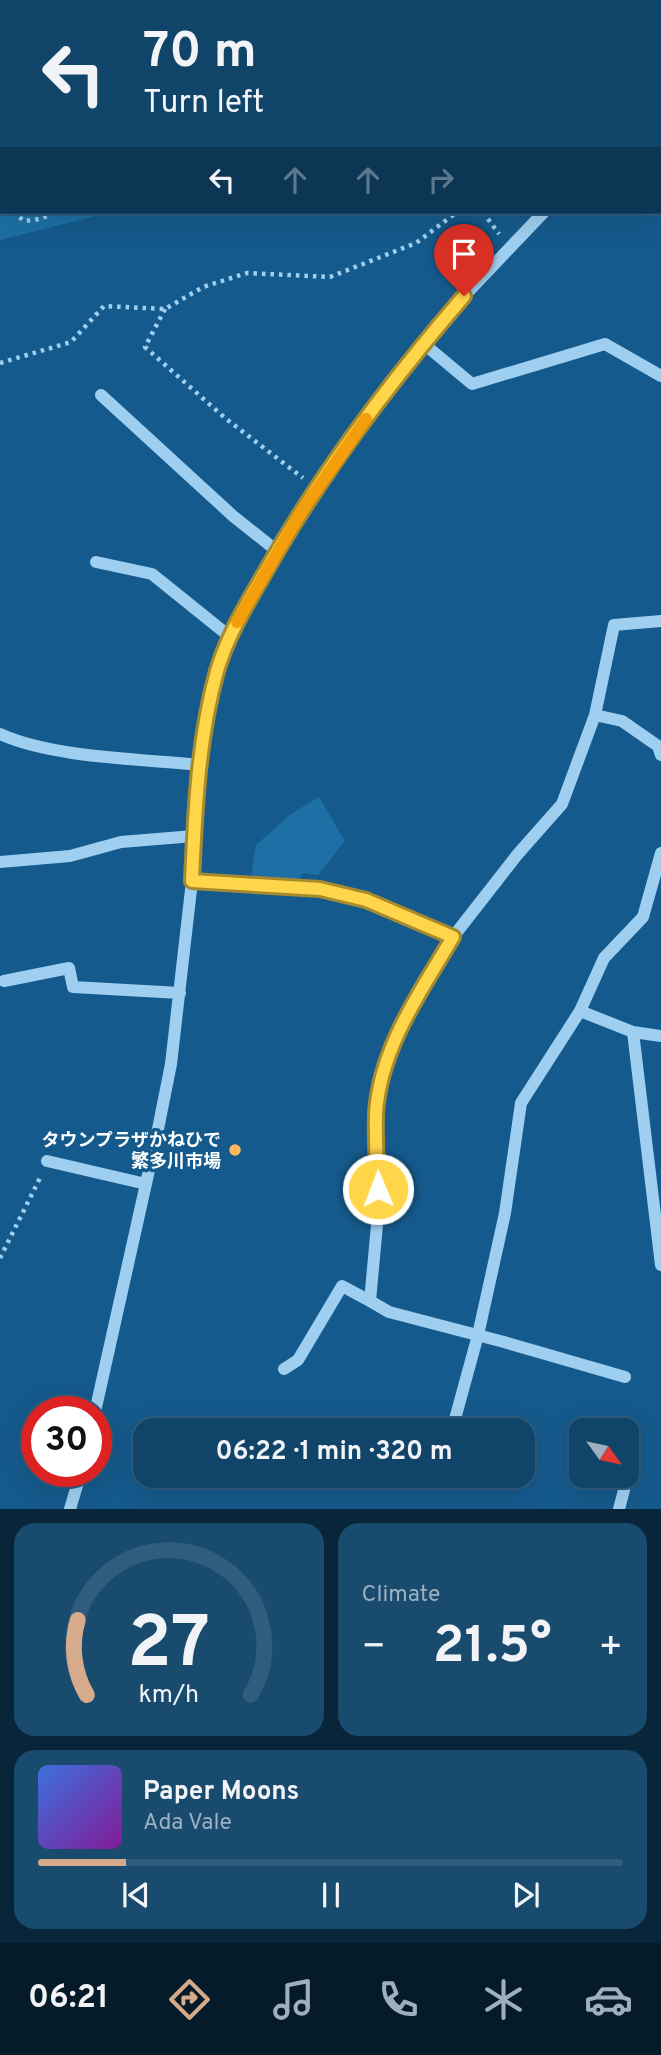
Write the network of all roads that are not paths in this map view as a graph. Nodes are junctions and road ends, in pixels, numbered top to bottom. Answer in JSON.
{"nodes":[{"id":1,"x":542,"y":214,"type":"edge"},
{"id":2,"x":424,"y":344,"type":"junction"},
{"id":3,"x":661,"y":376,"type":"edge"},
{"id":4,"x":101,"y":395,"type":"dead end"},
{"id":5,"x":277,"y":551,"type":"junction"},
{"id":6,"x":96,"y":562,"type":"dead end"},
{"id":7,"x":661,"y":621,"type":"edge"},
{"id":8,"x":229,"y":635,"type":"junction"},
{"id":9,"x":595,"y":715,"type":"junction"},
{"id":10,"x":0,"y":734,"type":"edge"},
{"id":11,"x":661,"y":755,"type":"edge"},
{"id":12,"x":201,"y":765,"type":"junction"},
{"id":13,"x":194,"y":836,"type":"junction"},
{"id":14,"x":661,"y":853,"type":"edge"},
{"id":15,"x":0,"y":862,"type":"edge"},
{"id":16,"x":192,"y":881,"type":"junction"},
{"id":17,"x":453,"y":937,"type":"junction"},
{"id":18,"x":4,"y":981,"type":"dead end"},
{"id":19,"x":180,"y":993,"type":"junction"},
{"id":20,"x":579,"y":1011,"type":"junction"},
{"id":21,"x":633,"y":1032,"type":"junction"},
{"id":22,"x":661,"y":1037,"type":"edge"},
{"id":23,"x":47,"y":1161,"type":"road end"},
{"id":24,"x":146,"y":1184,"type":"junction"},
{"id":25,"x":661,"y":1265,"type":"edge"},
{"id":26,"x":369,"y":1301,"type":"junction"},
{"id":27,"x":478,"y":1335,"type":"junction"},
{"id":28,"x":284,"y":1369,"type":"dead end"},
{"id":29,"x":625,"y":1377,"type":"dead end"},
{"id":30,"x":99,"y":1396,"type":"edge"},
{"id":31,"x":455,"y":1418,"type":"edge"},
{"id":32,"x":77,"y":1487,"type":"edge"},
{"id":33,"x":624,"y":1490,"type":"dead end"},
{"id":34,"x":70,"y":1509,"type":"edge"},
{"id":35,"x":619,"y":1509,"type":"edge"}],
"edges":[{"from":1,"to":2,"type":"street"},
{"from":2,"to":3,"type":"street"},
{"from":2,"to":5,"type":"street"},
{"from":4,"to":5,"type":"street"},
{"from":5,"to":8,"type":"street"},
{"from":6,"to":8,"type":"street"},
{"from":7,"to":9,"type":"street"},
{"from":8,"to":12,"type":"street"},
{"from":9,"to":11,"type":"street"},
{"from":9,"to":17,"type":"street"},
{"from":10,"to":12,"type":"street"},
{"from":12,"to":13,"type":"street"},
{"from":13,"to":15,"type":"street"},
{"from":13,"to":16,"type":"street"},
{"from":14,"to":20,"type":"street"},
{"from":16,"to":17,"type":"street"},
{"from":16,"to":19,"type":"street"},
{"from":17,"to":26,"type":"street"},
{"from":18,"to":19,"type":"street"},
{"from":19,"to":24,"type":"street"},
{"from":20,"to":21,"type":"street"},
{"from":20,"to":27,"type":"street"},
{"from":21,"to":22,"type":"street"},
{"from":21,"to":25,"type":"street"},
{"from":23,"to":24,"type":"street"},
{"from":24,"to":30,"type":"street"},
{"from":26,"to":27,"type":"street"},
{"from":26,"to":28,"type":"street"},
{"from":27,"to":29,"type":"street"},
{"from":27,"to":31,"type":"street"},
{"from":32,"to":34,"type":"street"},
{"from":33,"to":35,"type":"street"}]}
